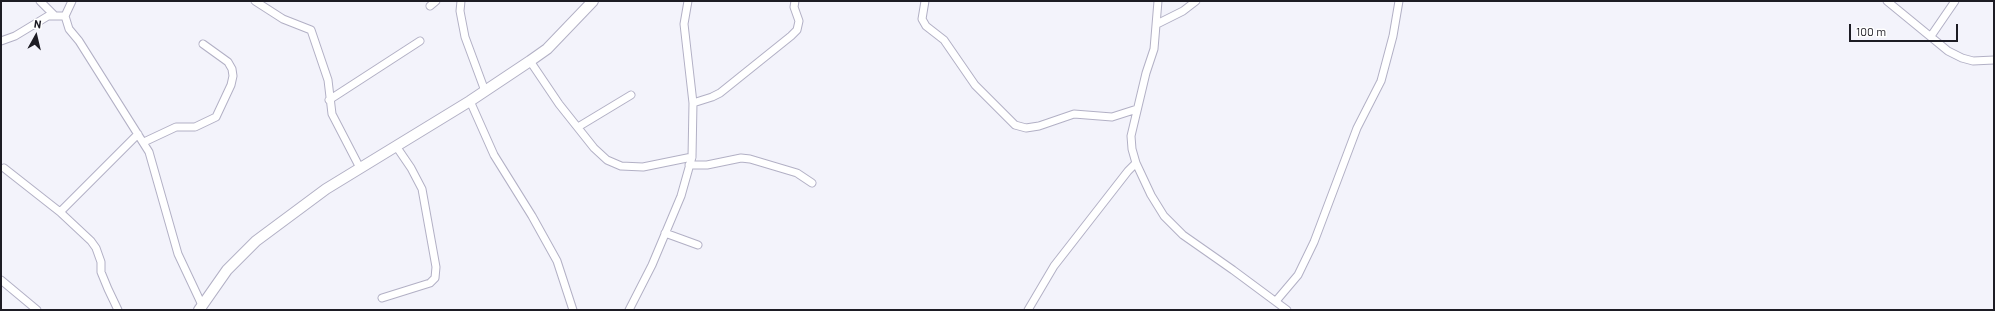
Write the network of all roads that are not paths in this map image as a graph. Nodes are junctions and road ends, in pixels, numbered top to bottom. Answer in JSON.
{"nodes":[{"id":1,"x":40,"y":1,"type":"edge"},
{"id":2,"x":72,"y":1,"type":"edge"},
{"id":3,"x":256,"y":1,"type":"edge"},
{"id":4,"x":461,"y":1,"type":"edge"},
{"id":5,"x":593,"y":1,"type":"edge"},
{"id":6,"x":688,"y":1,"type":"edge"},
{"id":7,"x":796,"y":1,"type":"edge"},
{"id":8,"x":925,"y":1,"type":"edge"},
{"id":9,"x":1158,"y":1,"type":"edge"},
{"id":10,"x":1196,"y":1,"type":"edge"},
{"id":11,"x":1399,"y":1,"type":"edge"},
{"id":12,"x":1886,"y":1,"type":"edge"},
{"id":13,"x":1955,"y":1,"type":"edge"},
{"id":14,"x":54,"y":15,"type":"junction"},
{"id":15,"x":65,"y":16,"type":"junction"},
{"id":16,"x":1157,"y":24,"type":"junction"},
{"id":17,"x":1930,"y":36,"type":"junction"},
{"id":18,"x":1,"y":41,"type":"edge"},
{"id":19,"x":420,"y":41,"type":"dead end"},
{"id":20,"x":203,"y":44,"type":"dead end"},
{"id":21,"x":1994,"y":60,"type":"edge"},
{"id":22,"x":530,"y":61,"type":"junction"},
{"id":23,"x":485,"y":90,"type":"junction"},
{"id":24,"x":631,"y":95,"type":"dead end"},
{"id":25,"x":329,"y":100,"type":"junction"},
{"id":26,"x":470,"y":101,"type":"junction"},
{"id":27,"x":693,"y":103,"type":"junction"},
{"id":28,"x":1137,"y":109,"type":"junction"},
{"id":29,"x":578,"y":127,"type":"junction"},
{"id":30,"x":138,"y":134,"type":"junction"},
{"id":31,"x":144,"y":142,"type":"junction"},
{"id":32,"x":396,"y":146,"type":"junction"},
{"id":33,"x":692,"y":157,"type":"junction"},
{"id":34,"x":1136,"y":164,"type":"junction"},
{"id":35,"x":689,"y":165,"type":"junction"},
{"id":36,"x":4,"y":168,"type":"dead end"},
{"id":37,"x":360,"y":168,"type":"junction"},
{"id":38,"x":812,"y":183,"type":"dead end"},
{"id":39,"x":60,"y":212,"type":"junction"},
{"id":40,"x":665,"y":233,"type":"junction"},
{"id":41,"x":698,"y":245,"type":"dead end"},
{"id":42,"x":1,"y":280,"type":"edge"},
{"id":43,"x":382,"y":298,"type":"dead end"},
{"id":44,"x":1276,"y":301,"type":"junction"},
{"id":45,"x":201,"y":308,"type":"edge"},
{"id":46,"x":36,"y":310,"type":"edge"},
{"id":47,"x":118,"y":310,"type":"edge"},
{"id":48,"x":573,"y":310,"type":"edge"},
{"id":49,"x":629,"y":310,"type":"edge"},
{"id":50,"x":1028,"y":310,"type":"edge"},
{"id":51,"x":1287,"y":310,"type":"edge"}],
"edges":[{"from":1,"to":14,"type":"street"},
{"from":2,"to":15,"type":"street"},
{"from":3,"to":25,"type":"street"},
{"from":4,"to":23,"type":"street"},
{"from":5,"to":22,"type":"main road"},
{"from":6,"to":27,"type":"street"},
{"from":7,"to":27,"type":"street"},
{"from":8,"to":28,"type":"street"},
{"from":9,"to":16,"type":"street"},
{"from":10,"to":16,"type":"street"},
{"from":11,"to":44,"type":"street"},
{"from":12,"to":17,"type":"street"},
{"from":13,"to":17,"type":"street"},
{"from":14,"to":15,"type":"street"},
{"from":14,"to":18,"type":"street"},
{"from":15,"to":30,"type":"street"},
{"from":16,"to":28,"type":"street"},
{"from":17,"to":21,"type":"street"},
{"from":19,"to":25,"type":"street"},
{"from":20,"to":31,"type":"street"},
{"from":22,"to":23,"type":"main road"},
{"from":22,"to":29,"type":"street"},
{"from":23,"to":26,"type":"main road"},
{"from":24,"to":29,"type":"street"},
{"from":25,"to":37,"type":"street"},
{"from":26,"to":32,"type":"main road"},
{"from":26,"to":48,"type":"street"},
{"from":27,"to":33,"type":"street"},
{"from":28,"to":34,"type":"street"},
{"from":29,"to":33,"type":"street"},
{"from":30,"to":31,"type":"street"},
{"from":30,"to":39,"type":"street"},
{"from":31,"to":45,"type":"street"},
{"from":32,"to":37,"type":"main road"},
{"from":32,"to":43,"type":"street"},
{"from":33,"to":35,"type":"street"},
{"from":34,"to":44,"type":"street"},
{"from":34,"to":50,"type":"street"},
{"from":35,"to":38,"type":"street"},
{"from":35,"to":40,"type":"street"},
{"from":36,"to":39,"type":"street"},
{"from":37,"to":45,"type":"main road"},
{"from":39,"to":47,"type":"street"},
{"from":40,"to":41,"type":"street"},
{"from":40,"to":49,"type":"street"},
{"from":42,"to":46,"type":"street"},
{"from":44,"to":51,"type":"street"}]}
